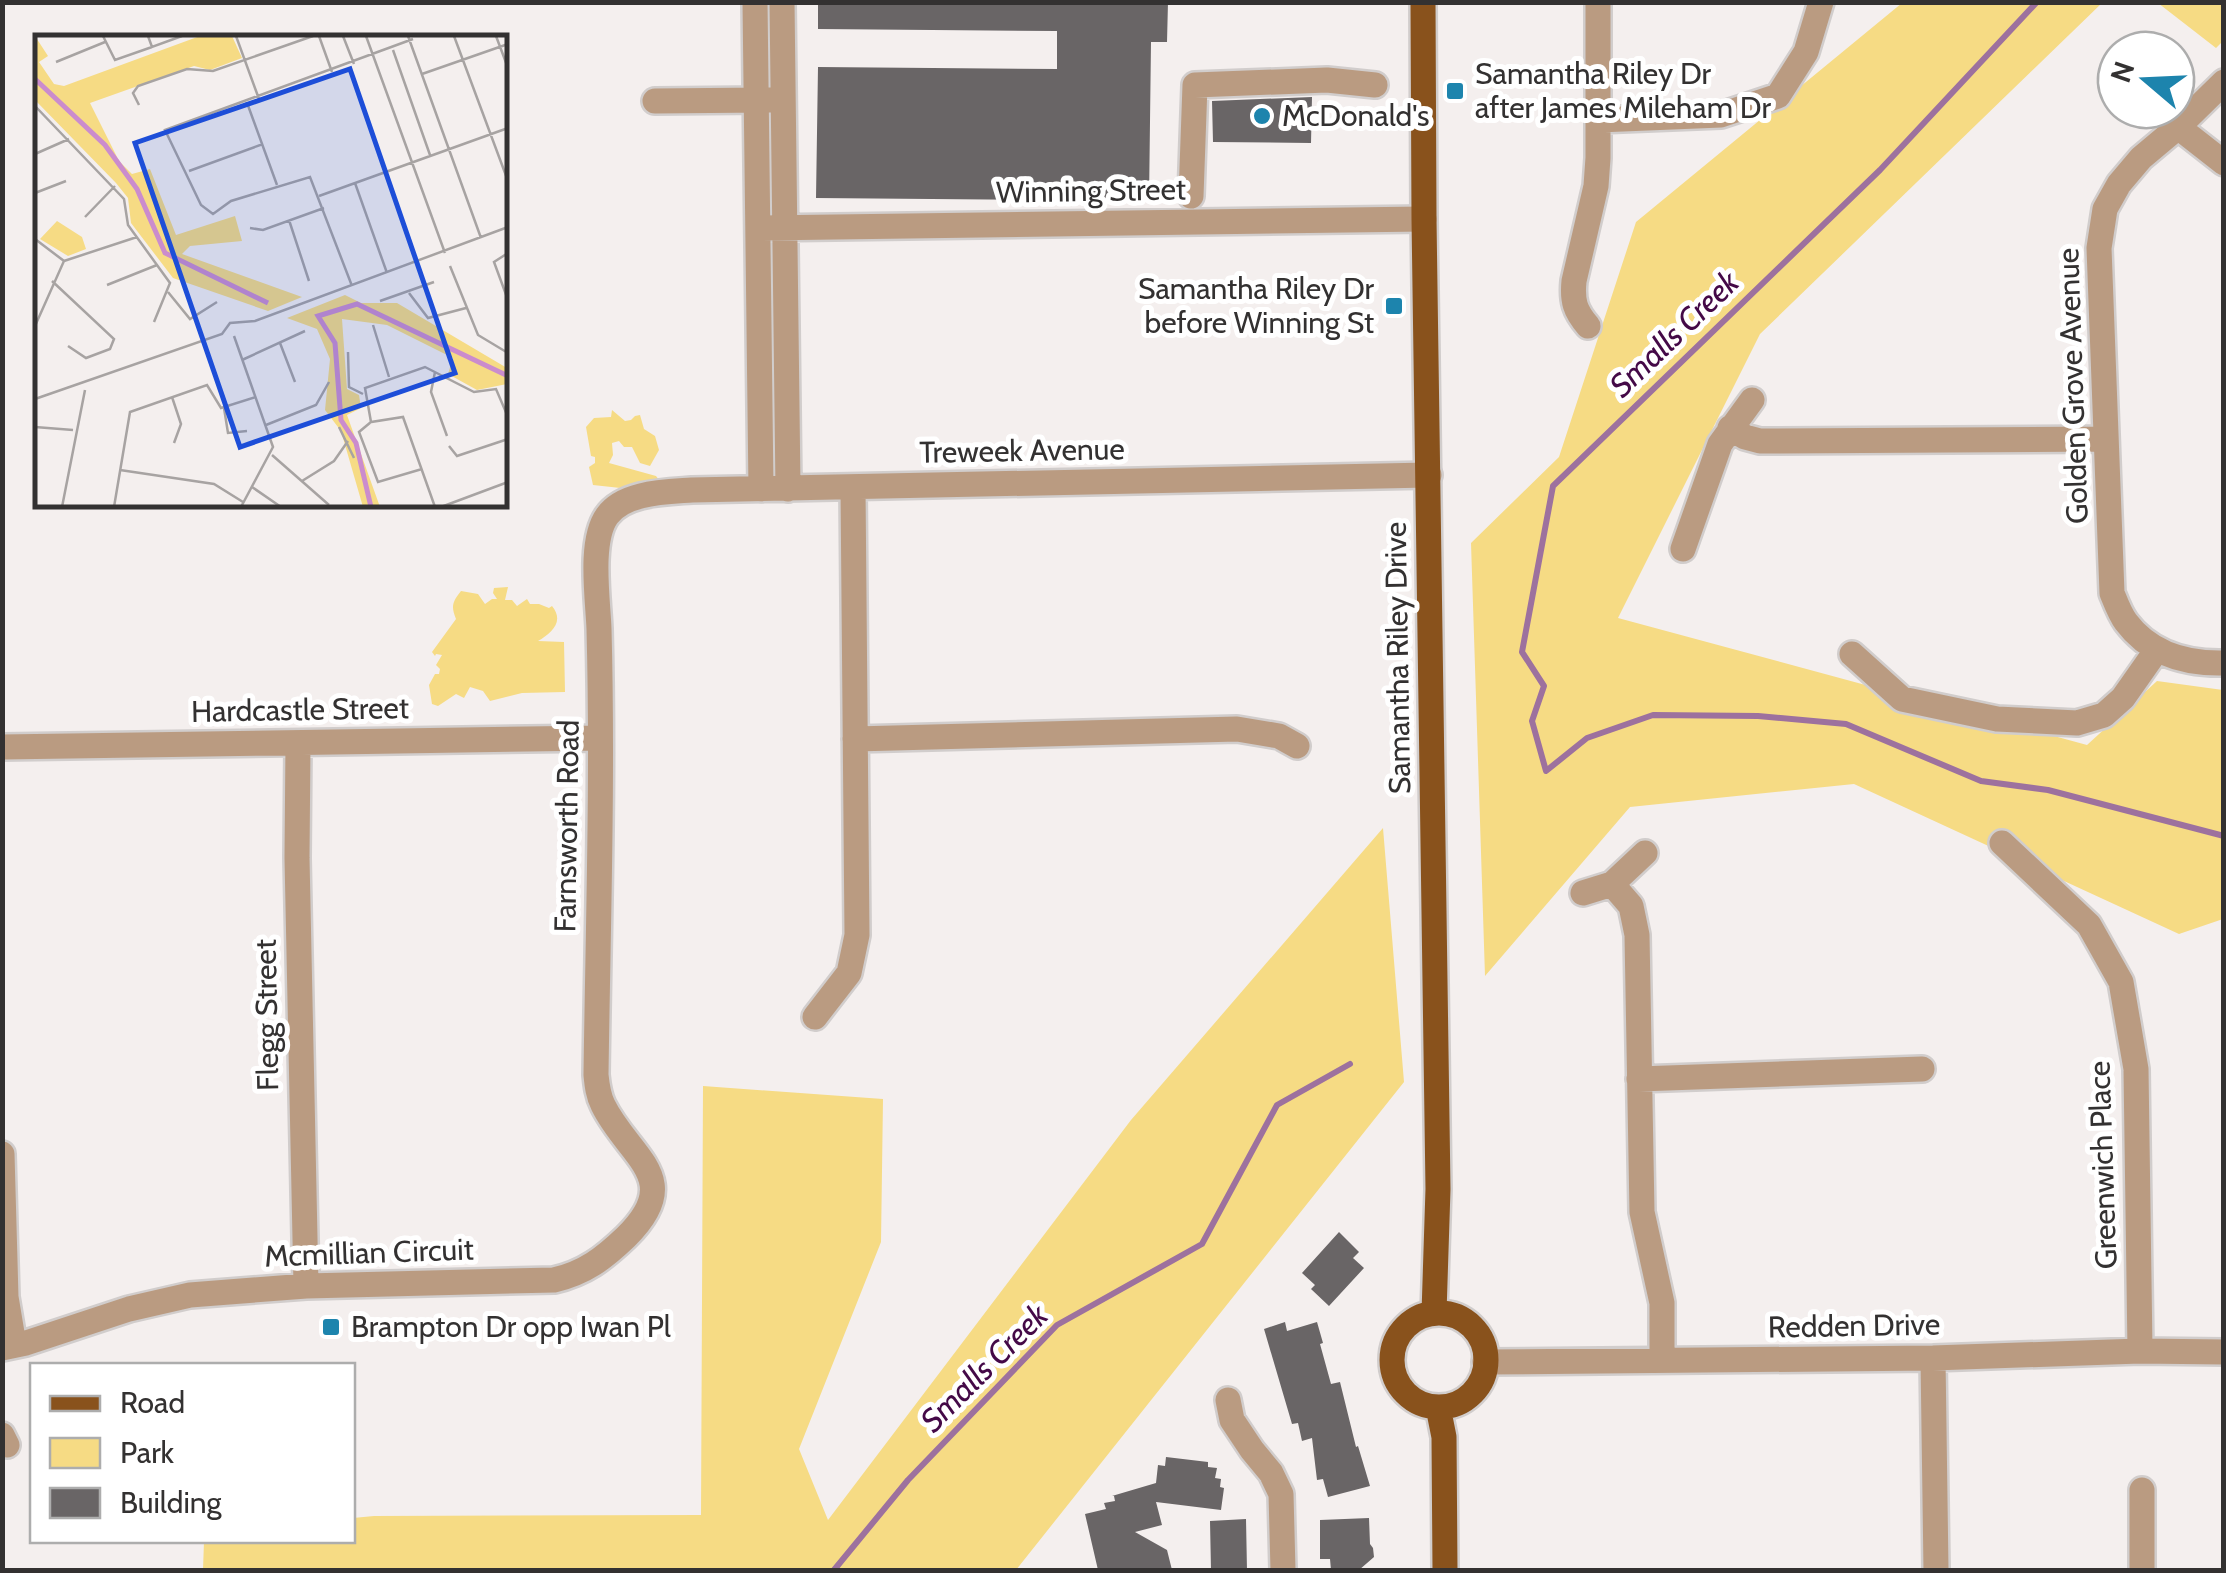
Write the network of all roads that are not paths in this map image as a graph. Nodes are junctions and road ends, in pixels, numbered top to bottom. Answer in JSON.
{"nodes":[{"id":1,"x":754,"y":2,"type":"edge"},
{"id":2,"x":782,"y":2,"type":"edge"},
{"id":3,"x":1423,"y":2,"type":"edge"},
{"id":4,"x":1598,"y":2,"type":"edge"},
{"id":5,"x":1820,"y":2,"type":"edge"},
{"id":6,"x":2224,"y":82,"type":"edge"},
{"id":7,"x":1376,"y":85,"type":"dead end"},
{"id":8,"x":757,"y":100,"type":"junction"},
{"id":9,"x":784,"y":100,"type":"junction"},
{"id":10,"x":655,"y":101,"type":"dead end"},
{"id":11,"x":2196,"y":109,"type":"edge"},
{"id":12,"x":1598,"y":120,"type":"junction"},
{"id":13,"x":2173,"y":130,"type":"edge"},
{"id":14,"x":2183,"y":130,"type":"edge"},
{"id":15,"x":2224,"y":164,"type":"edge"},
{"id":16,"x":1191,"y":196,"type":"dead end"},
{"id":17,"x":1424,"y":219,"type":"junction"},
{"id":18,"x":758,"y":228,"type":"junction"},
{"id":19,"x":786,"y":228,"type":"junction"},
{"id":20,"x":1588,"y":326,"type":"dead end"},
{"id":21,"x":1752,"y":400,"type":"dead end"},
{"id":22,"x":1730,"y":428,"type":"junction"},
{"id":23,"x":2106,"y":439,"type":"junction"},
{"id":24,"x":1429,"y":475,"type":"junction"},
{"id":25,"x":854,"y":487,"type":"junction"},
{"id":26,"x":788,"y":489,"type":"junction"},
{"id":27,"x":761,"y":490,"type":"junction"},
{"id":28,"x":618,"y":505,"type":"joint"},
{"id":29,"x":1683,"y":548,"type":"dead end"},
{"id":30,"x":2156,"y":651,"type":"junction"},
{"id":31,"x":1852,"y":654,"type":"dead end"},
{"id":32,"x":2224,"y":663,"type":"edge"},
{"id":33,"x":600,"y":738,"type":"junction"},
{"id":34,"x":855,"y":739,"type":"junction"},
{"id":35,"x":298,"y":742,"type":"junction"},
{"id":36,"x":1297,"y":746,"type":"dead end"},
{"id":37,"x":2,"y":747,"type":"edge"},
{"id":38,"x":2002,"y":843,"type":"dead end"},
{"id":39,"x":1644,"y":853,"type":"dead end"},
{"id":40,"x":1612,"y":884,"type":"junction"},
{"id":41,"x":1583,"y":893,"type":"dead end"},
{"id":42,"x":816,"y":1017,"type":"dead end"},
{"id":43,"x":1922,"y":1069,"type":"dead end"},
{"id":44,"x":1639,"y":1079,"type":"junction"},
{"id":45,"x":632,"y":1145,"type":"joint"},
{"id":46,"x":2,"y":1154,"type":"edge"},
{"id":47,"x":306,"y":1286,"type":"junction"},
{"id":48,"x":1434,"y":1313,"type":"junction"},
{"id":49,"x":8,"y":1347,"type":"edge"},
{"id":50,"x":2140,"y":1351,"type":"junction"},
{"id":51,"x":2224,"y":1352,"type":"edge"},
{"id":52,"x":1933,"y":1358,"type":"junction"},
{"id":53,"x":1662,"y":1360,"type":"junction"},
{"id":54,"x":1486,"y":1362,"type":"junction"},
{"id":55,"x":1228,"y":1400,"type":"dead end"},
{"id":56,"x":1438,"y":1407,"type":"junction"},
{"id":57,"x":2142,"y":1490,"type":"dead end"},
{"id":58,"x":1283,"y":1570,"type":"edge"},
{"id":59,"x":1445,"y":1570,"type":"edge"},
{"id":60,"x":1936,"y":1570,"type":"edge"},
{"id":61,"x":2142,"y":1570,"type":"edge"}],
"edges":[{"from":1,"to":8,"type":"street"},
{"from":2,"to":9,"type":"street"},
{"from":3,"to":17,"type":"main road","name":"Samantha Riley Drive"},
{"from":4,"to":12,"type":"street"},
{"from":5,"to":12,"type":"street"},
{"from":6,"to":11,"type":"street","name":"Golden Grove Avenue"},
{"from":7,"to":16,"type":"street"},
{"from":8,"to":9,"type":"street"},
{"from":8,"to":10,"type":"street"},
{"from":8,"to":18,"type":"street"},
{"from":9,"to":19,"type":"street"},
{"from":12,"to":20,"type":"street"},
{"from":13,"to":23,"type":"street","name":"Golden Grove Avenue"},
{"from":14,"to":15,"type":"street"},
{"from":17,"to":19,"type":"street","name":"Winning Street"},
{"from":17,"to":24,"type":"main road","name":"Samantha Riley Drive"},
{"from":18,"to":19,"type":"street","name":"Winning Street"},
{"from":18,"to":27,"type":"street"},
{"from":19,"to":26,"type":"street"},
{"from":21,"to":22,"type":"street"},
{"from":22,"to":23,"type":"street"},
{"from":22,"to":29,"type":"street"},
{"from":23,"to":30,"type":"street","name":"Golden Grove Avenue"},
{"from":24,"to":25,"type":"street","name":"Treweek Avenue"},
{"from":24,"to":48,"type":"main road","name":"Samantha Riley Drive"},
{"from":25,"to":26,"type":"street","name":"Treweek Avenue"},
{"from":25,"to":34,"type":"street"},
{"from":26,"to":27,"type":"street","name":"Treweek Avenue"},
{"from":27,"to":28,"type":"street","name":"Treweek Avenue"},
{"from":28,"to":33,"type":"street","name":"Farnsworth Road"},
{"from":30,"to":31,"type":"street"},
{"from":30,"to":32,"type":"street"},
{"from":33,"to":35,"type":"street","name":"Hardcastle Street"},
{"from":33,"to":45,"type":"street","name":"Farnsworth Road"},
{"from":34,"to":36,"type":"street"},
{"from":34,"to":42,"type":"street"},
{"from":35,"to":37,"type":"street","name":"Hardcastle Street"},
{"from":35,"to":47,"type":"street","name":"Flegg Street"},
{"from":38,"to":50,"type":"street","name":"Greenwich Place"},
{"from":39,"to":40,"type":"street"},
{"from":40,"to":41,"type":"street"},
{"from":40,"to":44,"type":"street"},
{"from":43,"to":44,"type":"street"},
{"from":44,"to":53,"type":"street"},
{"from":45,"to":47,"type":"street","name":"Mcmillian Circuit"},
{"from":46,"to":49,"type":"street"},
{"from":47,"to":49,"type":"street","name":"Mcmillian Circuit"},
{"from":48,"to":54,"type":"main road"},
{"from":48,"to":56,"type":"main road"},
{"from":50,"to":51,"type":"street","name":"Redden Drive"},
{"from":50,"to":52,"type":"street","name":"Redden Drive"},
{"from":52,"to":53,"type":"street","name":"Redden Drive"},
{"from":52,"to":60,"type":"street"},
{"from":53,"to":54,"type":"street","name":"Redden Drive"},
{"from":54,"to":56,"type":"main road"},
{"from":55,"to":58,"type":"street"},
{"from":56,"to":59,"type":"main road"},
{"from":57,"to":61,"type":"street"}]}
